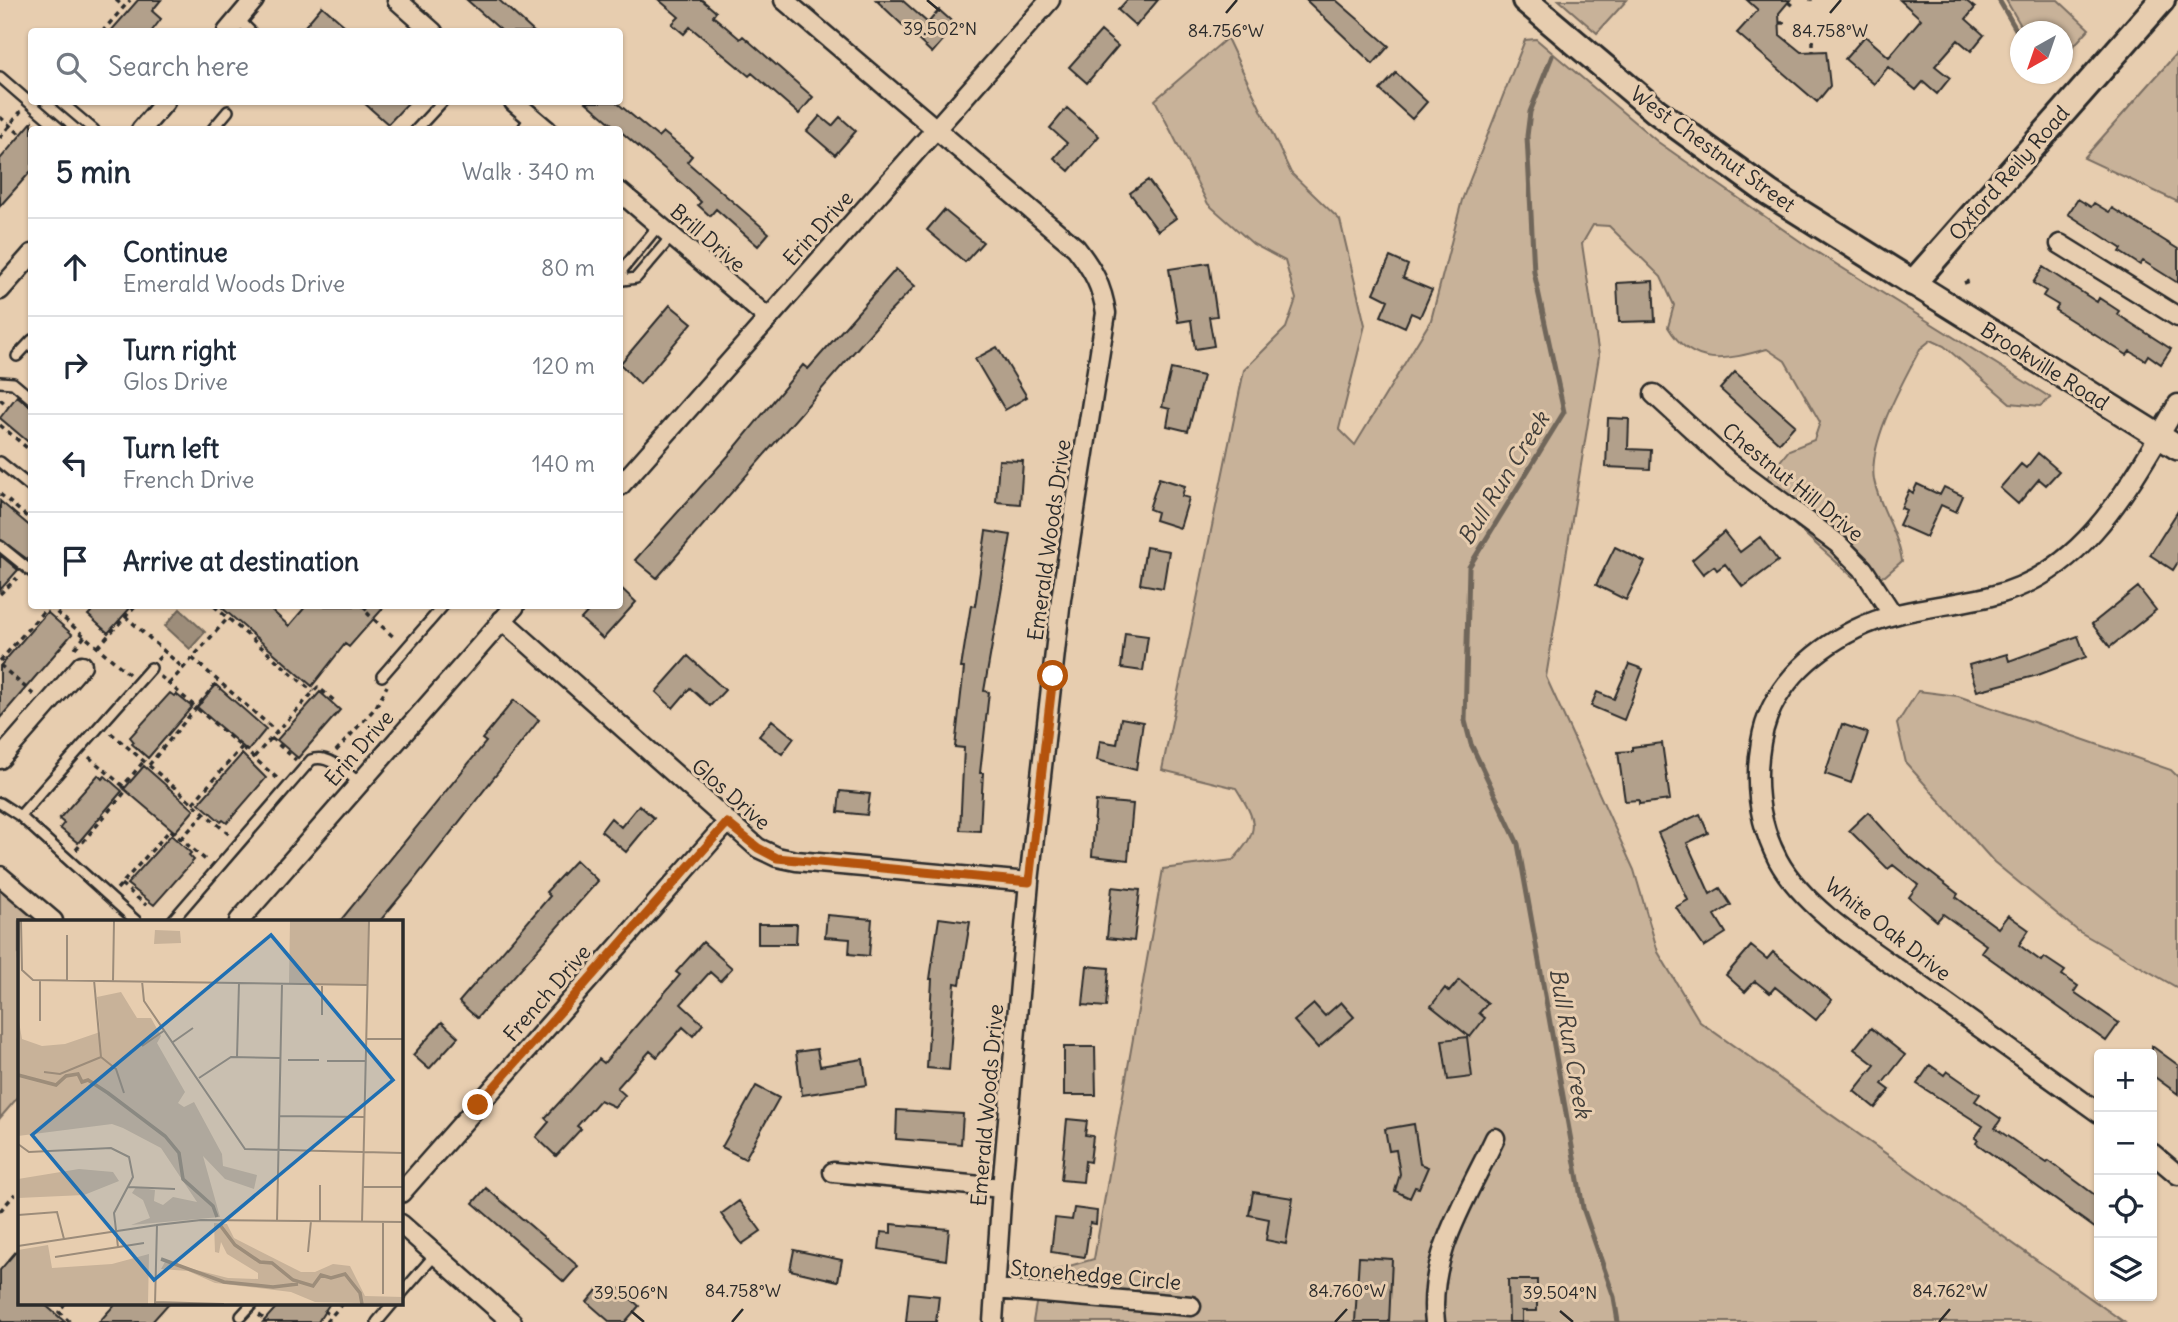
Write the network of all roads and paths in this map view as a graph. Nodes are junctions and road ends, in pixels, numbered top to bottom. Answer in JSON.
{"nodes":[{"id":1,"x":116,"y":0,"type":"edge"},
{"id":2,"x":130,"y":0,"type":"edge"},
{"id":3,"x":254,"y":0,"type":"edge"},
{"id":4,"x":397,"y":0,"type":"edge"},
{"id":5,"x":784,"y":0,"type":"edge"},
{"id":6,"x":1050,"y":0,"type":"edge"},
{"id":7,"x":1525,"y":0,"type":"edge"},
{"id":8,"x":2160,"y":1,"type":"edge"},
{"id":9,"x":1788,"y":2,"type":"dead end"},
{"id":10,"x":1795,"y":8,"type":"dead end"},
{"id":11,"x":125,"y":9,"type":"junction"},
{"id":12,"x":1780,"y":23,"type":"dead end"},
{"id":13,"x":1790,"y":23,"type":"dead end"},
{"id":14,"x":232,"y":25,"type":"edge"},
{"id":15,"x":106,"y":28,"type":"edge"},
{"id":16,"x":428,"y":28,"type":"edge"},
{"id":17,"x":1813,"y":40,"type":"dead end"},
{"id":18,"x":1813,"y":52,"type":"dead end"},
{"id":19,"x":0,"y":77,"type":"edge"},
{"id":20,"x":28,"y":97,"type":"edge"},
{"id":21,"x":28,"y":101,"type":"edge"},
{"id":22,"x":37,"y":105,"type":"edge"},
{"id":23,"x":65,"y":105,"type":"edge"},
{"id":24,"x":162,"y":105,"type":"edge"},
{"id":25,"x":439,"y":105,"type":"edge"},
{"id":26,"x":516,"y":105,"type":"edge"},
{"id":27,"x":228,"y":111,"type":"dead end"},
{"id":28,"x":0,"y":117,"type":"edge"},
{"id":29,"x":526,"y":123,"type":"edge"},
{"id":30,"x":10,"y":126,"type":"junction"},
{"id":31,"x":57,"y":126,"type":"edge"},
{"id":32,"x":89,"y":126,"type":"edge"},
{"id":33,"x":144,"y":126,"type":"edge"},
{"id":34,"x":215,"y":126,"type":"edge"},
{"id":35,"x":420,"y":126,"type":"edge"},
{"id":36,"x":937,"y":130,"type":"junction"},
{"id":37,"x":21,"y":135,"type":"dead end"},
{"id":38,"x":0,"y":138,"type":"edge"},
{"id":39,"x":623,"y":194,"type":"edge"},
{"id":40,"x":665,"y":231,"type":"junction"},
{"id":41,"x":2060,"y":244,"type":"dead end"},
{"id":42,"x":28,"y":258,"type":"edge"},
{"id":43,"x":623,"y":269,"type":"edge"},
{"id":44,"x":623,"y":280,"type":"edge"},
{"id":45,"x":1972,"y":280,"type":"dead end"},
{"id":46,"x":1964,"y":283,"type":"dead end"},
{"id":47,"x":1913,"y":284,"type":"junction"},
{"id":48,"x":0,"y":290,"type":"edge"},
{"id":49,"x":2178,"y":317,"type":"edge"},
{"id":50,"x":768,"y":318,"type":"junction"},
{"id":51,"x":28,"y":345,"type":"edge"},
{"id":52,"x":18,"y":356,"type":"dead end"},
{"id":53,"x":0,"y":382,"type":"edge"},
{"id":54,"x":1654,"y":394,"type":"dead end"},
{"id":55,"x":28,"y":396,"type":"edge"},
{"id":56,"x":0,"y":399,"type":"edge"},
{"id":57,"x":2178,"y":404,"type":"edge"},
{"id":58,"x":8,"y":406,"type":"dead end"},
{"id":59,"x":0,"y":425,"type":"edge"},
{"id":60,"x":2158,"y":436,"type":"junction"},
{"id":61,"x":28,"y":446,"type":"edge"},
{"id":62,"x":2178,"y":448,"type":"edge"},
{"id":63,"x":0,"y":462,"type":"edge"},
{"id":64,"x":623,"y":483,"type":"edge"},
{"id":65,"x":28,"y":485,"type":"edge"},
{"id":66,"x":0,"y":494,"type":"edge"},
{"id":67,"x":28,"y":518,"type":"edge"},
{"id":68,"x":0,"y":546,"type":"edge"},
{"id":69,"x":28,"y":569,"type":"edge"},
{"id":70,"x":23,"y":583,"type":"dead end"},
{"id":71,"x":0,"y":594,"type":"edge"},
{"id":72,"x":46,"y":609,"type":"edge"},
{"id":73,"x":53,"y":609,"type":"edge"},
{"id":74,"x":132,"y":609,"type":"edge"},
{"id":75,"x":218,"y":609,"type":"edge"},
{"id":76,"x":366,"y":609,"type":"edge"},
{"id":77,"x":440,"y":609,"type":"edge"},
{"id":78,"x":512,"y":609,"type":"edge"},
{"id":79,"x":1893,"y":615,"type":"junction"},
{"id":80,"x":125,"y":616,"type":"junction"},
{"id":81,"x":228,"y":618,"type":"junction"},
{"id":82,"x":502,"y":620,"type":"junction"},
{"id":83,"x":98,"y":647,"type":"junction"},
{"id":84,"x":406,"y":648,"type":"junction"},
{"id":85,"x":192,"y":658,"type":"junction"},
{"id":86,"x":0,"y":663,"type":"edge"},
{"id":87,"x":82,"y":665,"type":"dead end"},
{"id":88,"x":151,"y":668,"type":"joint"},
{"id":89,"x":183,"y":668,"type":"junction"},
{"id":90,"x":384,"y":674,"type":"joint"},
{"id":91,"x":218,"y":681,"type":"junction"},
{"id":92,"x":139,"y":682,"type":"junction"},
{"id":93,"x":169,"y":684,"type":"junction"},
{"id":94,"x":313,"y":692,"type":"junction"},
{"id":95,"x":337,"y":703,"type":"dead end"},
{"id":96,"x":47,"y":706,"type":"junction"},
{"id":97,"x":197,"y":708,"type":"junction"},
{"id":98,"x":101,"y":724,"type":"junction"},
{"id":99,"x":276,"y":732,"type":"junction"},
{"id":100,"x":271,"y":738,"type":"junction"},
{"id":101,"x":242,"y":747,"type":"junction"},
{"id":102,"x":79,"y":749,"type":"junction"},
{"id":103,"x":254,"y":758,"type":"junction"},
{"id":104,"x":0,"y":759,"type":"edge"},
{"id":105,"x":327,"y":760,"type":"junction"},
{"id":106,"x":144,"y":761,"type":"junction"},
{"id":107,"x":149,"y":765,"type":"junction"},
{"id":108,"x":304,"y":768,"type":"junction"},
{"id":109,"x":359,"y":783,"type":"junction"},
{"id":110,"x":123,"y":786,"type":"junction"},
{"id":111,"x":288,"y":787,"type":"junction"},
{"id":112,"x":0,"y":803,"type":"edge"},
{"id":113,"x":192,"y":803,"type":"junction"},
{"id":114,"x":205,"y":814,"type":"junction"},
{"id":115,"x":20,"y":816,"type":"junction"},
{"id":116,"x":727,"y":823,"type":"junction"},
{"id":117,"x":181,"y":839,"type":"junction"},
{"id":118,"x":239,"y":844,"type":"junction"},
{"id":119,"x":68,"y":859,"type":"junction"},
{"id":120,"x":217,"y":870,"type":"junction"},
{"id":121,"x":0,"y":876,"type":"edge"},
{"id":122,"x":1029,"y":882,"type":"junction"},
{"id":123,"x":121,"y":884,"type":"junction"},
{"id":124,"x":109,"y":897,"type":"junction"},
{"id":125,"x":146,"y":905,"type":"dead end"},
{"id":126,"x":52,"y":920,"type":"edge"},
{"id":127,"x":135,"y":920,"type":"edge"},
{"id":128,"x":173,"y":920,"type":"edge"},
{"id":129,"x":240,"y":920,"type":"edge"},
{"id":130,"x":2096,"y":1112,"type":"edge"},
{"id":131,"x":1495,"y":1138,"type":"dead end"},
{"id":132,"x":2157,"y":1157,"type":"edge"},
{"id":133,"x":833,"y":1172,"type":"dead end"},
{"id":134,"x":2178,"y":1175,"type":"edge"},
{"id":135,"x":1002,"y":1188,"type":"junction"},
{"id":136,"x":402,"y":1192,"type":"edge"},
{"id":137,"x":15,"y":1194,"type":"dead end"},
{"id":138,"x":0,"y":1211,"type":"edge"},
{"id":139,"x":402,"y":1225,"type":"edge"},
{"id":140,"x":435,"y":1255,"type":"junction"},
{"id":141,"x":996,"y":1289,"type":"junction"},
{"id":142,"x":402,"y":1293,"type":"edge"},
{"id":143,"x":64,"y":1304,"type":"edge"},
{"id":144,"x":252,"y":1304,"type":"edge"},
{"id":145,"x":280,"y":1304,"type":"edge"},
{"id":146,"x":342,"y":1304,"type":"edge"},
{"id":147,"x":392,"y":1304,"type":"edge"},
{"id":148,"x":1191,"y":1306,"type":"dead end"},
{"id":149,"x":283,"y":1307,"type":"dead end"},
{"id":150,"x":324,"y":1310,"type":"dead end"},
{"id":151,"x":258,"y":1314,"type":"dead end"},
{"id":152,"x":241,"y":1317,"type":"dead end"},
{"id":153,"x":331,"y":1317,"type":"junction"},
{"id":154,"x":70,"y":1322,"type":"edge"},
{"id":155,"x":268,"y":1322,"type":"edge"},
{"id":156,"x":326,"y":1322,"type":"edge"},
{"id":157,"x":377,"y":1322,"type":"edge"},
{"id":158,"x":512,"y":1322,"type":"edge"},
{"id":159,"x":993,"y":1322,"type":"edge"},
{"id":160,"x":1436,"y":1322,"type":"edge"}],
"edges":[{"from":1,"to":11,"type":"path"},
{"from":2,"to":11,"type":"path"},
{"from":3,"to":14,"type":"street"},
{"from":4,"to":16,"type":"street"},
{"from":5,"to":36,"type":"street","name":"Emerald Woods Drive"},
{"from":6,"to":36,"type":"street","name":"Erin Drive"},
{"from":7,"to":47,"type":"main road","name":"West Chestnut Street"},
{"from":8,"to":47,"type":"main road","name":"Oxford Reily Road"},
{"from":9,"to":10,"type":"path"},
{"from":11,"to":15,"type":"path"},
{"from":12,"to":13,"type":"path"},
{"from":17,"to":18,"type":"path"},
{"from":19,"to":20,"type":"lane"},
{"from":21,"to":30,"type":"path"},
{"from":22,"to":31,"type":"lane"},
{"from":23,"to":32,"type":"lane"},
{"from":24,"to":33,"type":"street"},
{"from":25,"to":35,"type":"lane"},
{"from":26,"to":29,"type":"street"},
{"from":27,"to":34,"type":"lane"},
{"from":28,"to":30,"type":"path"},
{"from":30,"to":37,"type":"path"},
{"from":30,"to":38,"type":"path"},
{"from":36,"to":50,"type":"street","name":"Erin Drive"},
{"from":36,"to":122,"type":"street","name":"Emerald Woods Drive"},
{"from":39,"to":40,"type":"street","name":"Brill Drive"},
{"from":40,"to":43,"type":"lane"},
{"from":40,"to":44,"type":"lane"},
{"from":40,"to":50,"type":"street","name":"Brill Drive"},
{"from":41,"to":49,"type":"street"},
{"from":42,"to":48,"type":"street"},
{"from":45,"to":46,"type":"path"},
{"from":47,"to":60,"type":"street","name":"Brookville Road"},
{"from":50,"to":64,"type":"street","name":"Erin Drive"},
{"from":51,"to":52,"type":"lane"},
{"from":53,"to":55,"type":"lane"},
{"from":54,"to":79,"type":"street","name":"Chestnut Hill Drive"},
{"from":56,"to":58,"type":"path"},
{"from":57,"to":60,"type":"street","name":"White Oak Drive"},
{"from":59,"to":61,"type":"path"},
{"from":60,"to":62,"type":"street","name":"Brookville Road"},
{"from":60,"to":79,"type":"street","name":"White Oak Drive"},
{"from":63,"to":65,"type":"lane"},
{"from":66,"to":67,"type":"path"},
{"from":68,"to":69,"type":"lane"},
{"from":70,"to":71,"type":"path"},
{"from":72,"to":86,"type":"path"},
{"from":73,"to":83,"type":"path"},
{"from":74,"to":80,"type":"path"},
{"from":75,"to":81,"type":"path"},
{"from":76,"to":84,"type":"path"},
{"from":77,"to":84,"type":"lane"},
{"from":78,"to":82,"type":"street","name":"Erin Drive"},
{"from":79,"to":130,"type":"street","name":"White Oak Drive"},
{"from":80,"to":83,"type":"path"},
{"from":80,"to":89,"type":"path"},
{"from":81,"to":85,"type":"path"},
{"from":81,"to":94,"type":"path"},
{"from":82,"to":109,"type":"street","name":"Erin Drive"},
{"from":82,"to":116,"type":"street","name":"Glos Drive"},
{"from":83,"to":92,"type":"path"},
{"from":84,"to":90,"type":"lane"},
{"from":85,"to":89,"type":"path"},
{"from":85,"to":91,"type":"path"},
{"from":86,"to":96,"type":"path"},
{"from":87,"to":96,"type":"street"},
{"from":88,"to":92,"type":"lane"},
{"from":88,"to":93,"type":"path"},
{"from":89,"to":93,"type":"path"},
{"from":90,"to":105,"type":"path"},
{"from":91,"to":97,"type":"path"},
{"from":91,"to":99,"type":"path"},
{"from":92,"to":98,"type":"lane"},
{"from":93,"to":97,"type":"path"},
{"from":94,"to":95,"type":"path"},
{"from":94,"to":99,"type":"path"},
{"from":96,"to":104,"type":"street"},
{"from":97,"to":101,"type":"path"},
{"from":97,"to":107,"type":"path"},
{"from":98,"to":102,"type":"lane"},
{"from":98,"to":106,"type":"path"},
{"from":99,"to":100,"type":"path"},
{"from":100,"to":103,"type":"path"},
{"from":100,"to":108,"type":"path"},
{"from":101,"to":103,"type":"path"},
{"from":101,"to":113,"type":"path"},
{"from":102,"to":110,"type":"path"},
{"from":102,"to":115,"type":"lane"},
{"from":103,"to":111,"type":"path"},
{"from":105,"to":108,"type":"lane"},
{"from":105,"to":109,"type":"lane"},
{"from":106,"to":107,"type":"path"},
{"from":106,"to":110,"type":"path"},
{"from":107,"to":113,"type":"path"},
{"from":108,"to":111,"type":"lane"},
{"from":109,"to":129,"type":"street","name":"Erin Drive"},
{"from":110,"to":119,"type":"path"},
{"from":111,"to":118,"type":"lane"},
{"from":112,"to":115,"type":"lane"},
{"from":113,"to":114,"type":"path"},
{"from":114,"to":117,"type":"path"},
{"from":114,"to":118,"type":"path"},
{"from":115,"to":119,"type":"lane"},
{"from":116,"to":122,"type":"street","name":"Glos Drive"},
{"from":116,"to":136,"type":"street","name":"French Drive"},
{"from":117,"to":120,"type":"path"},
{"from":117,"to":123,"type":"path"},
{"from":118,"to":120,"type":"lane"},
{"from":119,"to":124,"type":"lane"},
{"from":120,"to":128,"type":"lane"},
{"from":121,"to":126,"type":"street"},
{"from":122,"to":135,"type":"street","name":"Emerald Woods Drive"},
{"from":123,"to":124,"type":"path"},
{"from":123,"to":125,"type":"path"},
{"from":124,"to":127,"type":"lane"},
{"from":131,"to":160,"type":"street"},
{"from":132,"to":134,"type":"street"},
{"from":133,"to":135,"type":"street"},
{"from":135,"to":141,"type":"street","name":"Emerald Woods Drive"},
{"from":137,"to":138,"type":"path"},
{"from":139,"to":140,"type":"street"},
{"from":140,"to":142,"type":"lane"},
{"from":140,"to":158,"type":"street"},
{"from":141,"to":148,"type":"street","name":"Stonehedge Circle"},
{"from":141,"to":159,"type":"street","name":"Emerald Woods Drive"},
{"from":143,"to":154,"type":"path"},
{"from":144,"to":152,"type":"lane"},
{"from":145,"to":149,"type":"path"},
{"from":146,"to":153,"type":"path"},
{"from":147,"to":157,"type":"lane"},
{"from":150,"to":153,"type":"path"},
{"from":151,"to":155,"type":"path"},
{"from":153,"to":156,"type":"path"}]}
